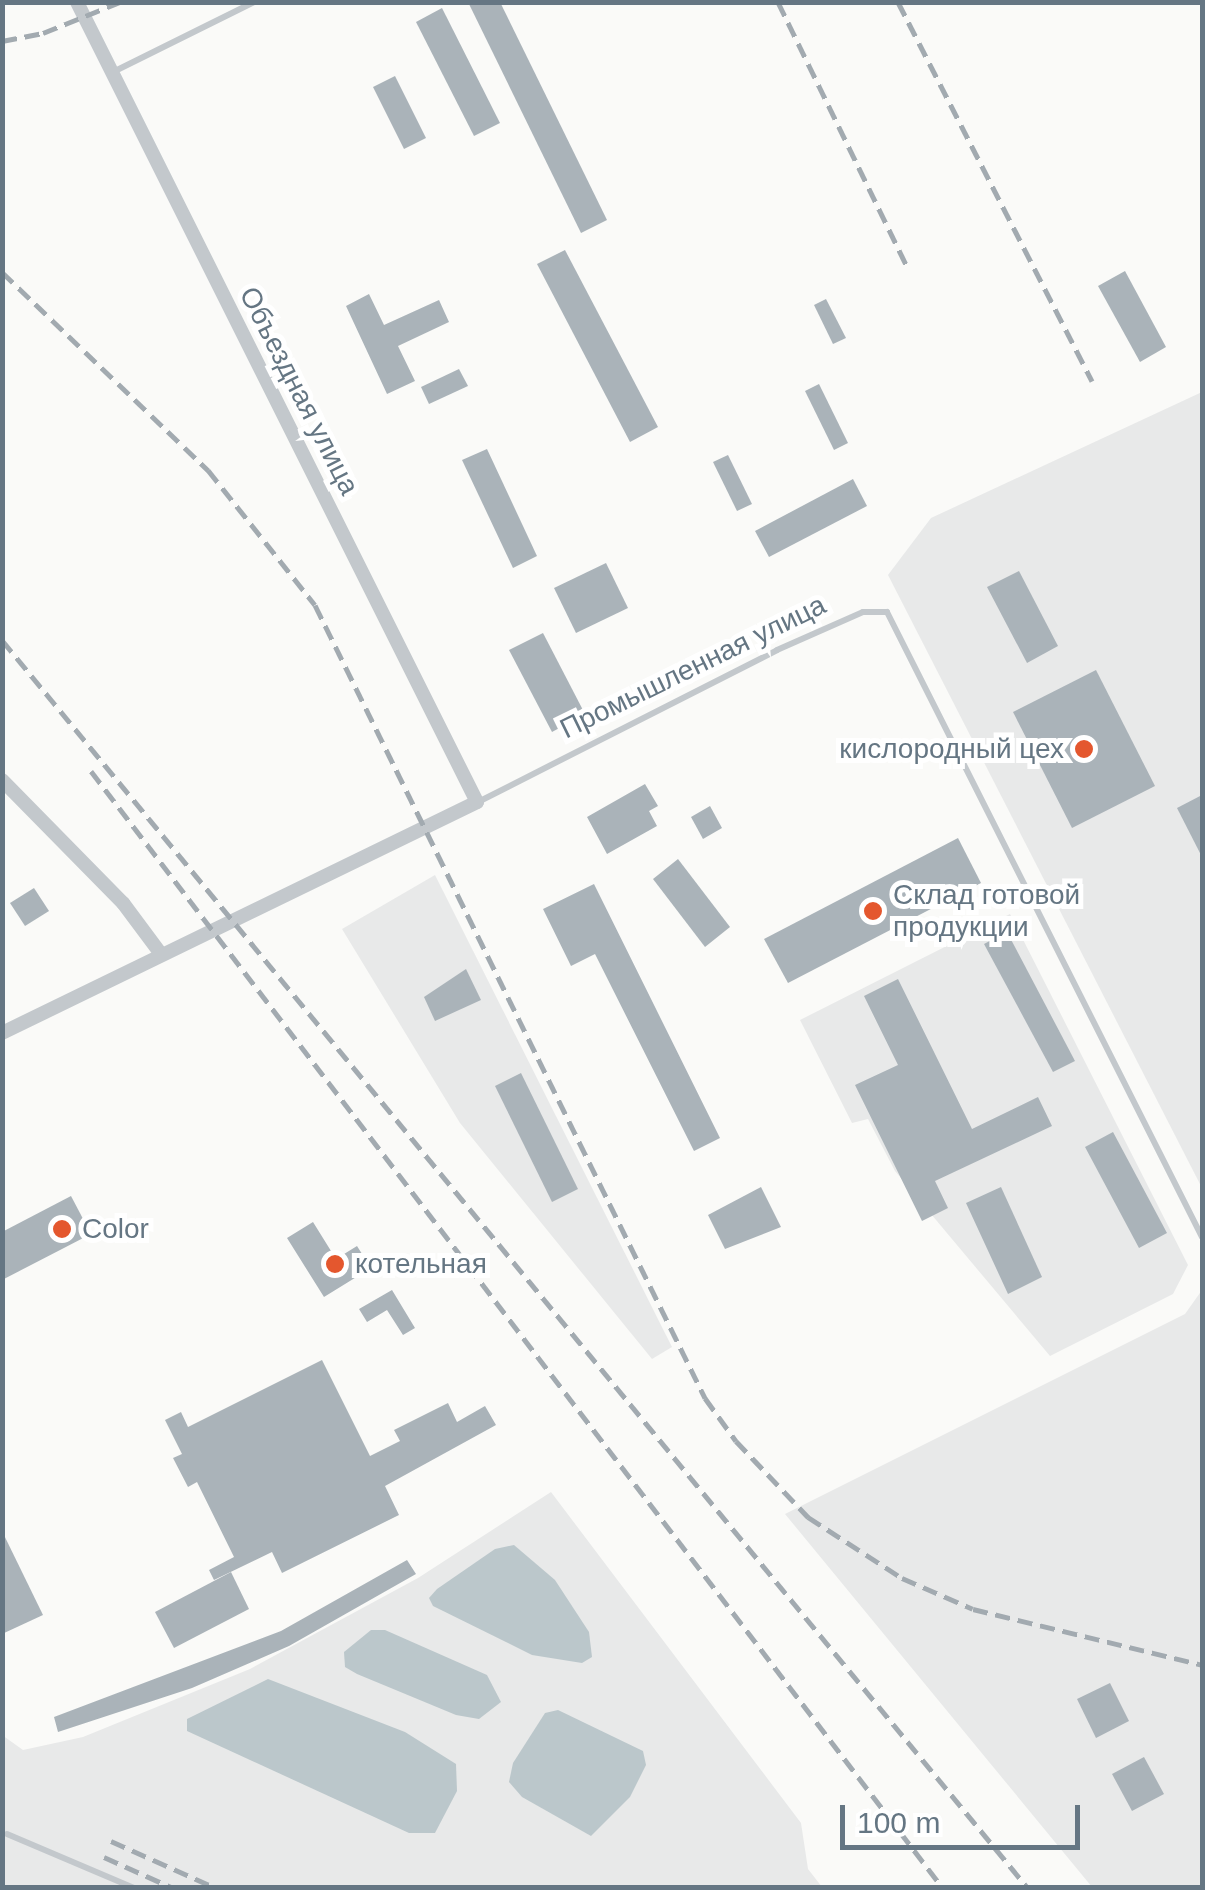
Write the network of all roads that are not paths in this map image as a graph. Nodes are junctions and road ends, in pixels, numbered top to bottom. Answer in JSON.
{"nodes":[{"id":1,"x":77,"y":2,"type":"edge"},
{"id":2,"x":254,"y":2,"type":"edge"},
{"id":3,"x":112,"y":72,"type":"junction"},
{"id":4,"x":2,"y":780,"type":"edge"},
{"id":5,"x":476,"y":802,"type":"junction"},
{"id":6,"x":162,"y":954,"type":"junction"},
{"id":7,"x":2,"y":1034,"type":"edge"},
{"id":8,"x":1202,"y":1237,"type":"edge"},
{"id":9,"x":7,"y":1834,"type":"dead end"},
{"id":10,"x":134,"y":1888,"type":"edge"}],
"edges":[{"from":1,"to":3,"type":"street","name":"Объездная улица"},
{"from":2,"to":3,"type":"lane"},
{"from":3,"to":5,"type":"street","name":"Объездная улица"},
{"from":4,"to":6,"type":"street"},
{"from":5,"to":6,"type":"street","name":"Промышленная улица"},
{"from":5,"to":8,"type":"lane","name":"Промышленная улица"},
{"from":6,"to":7,"type":"street","name":"Промышленная улица"},
{"from":9,"to":10,"type":"lane"}]}
